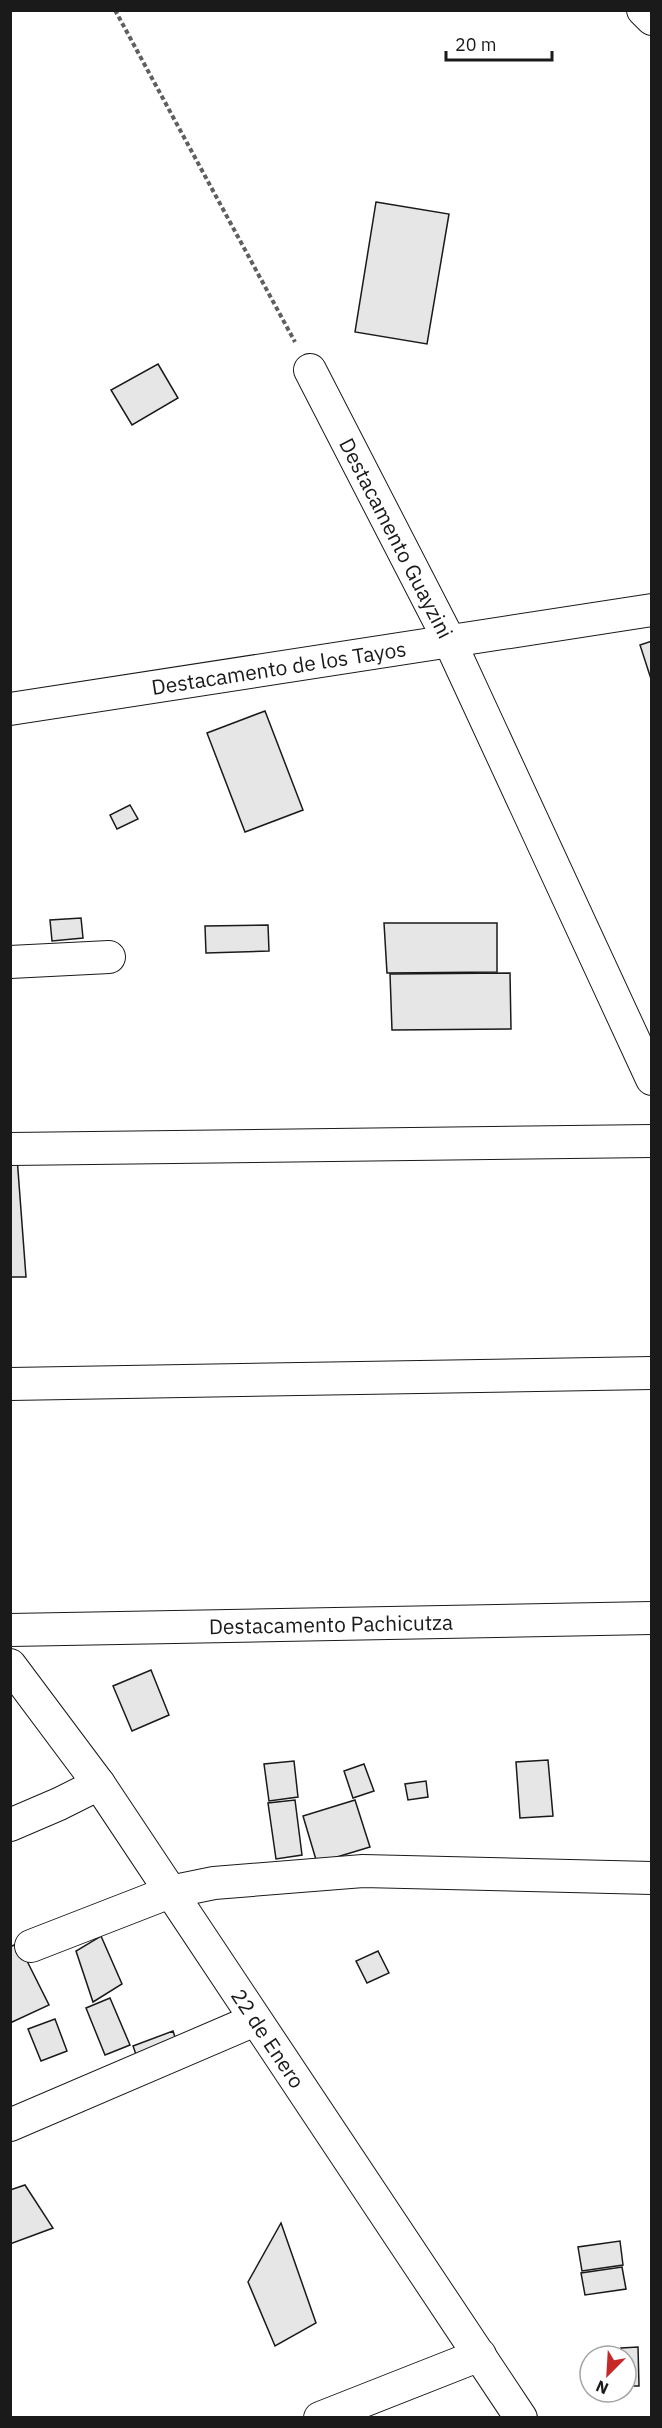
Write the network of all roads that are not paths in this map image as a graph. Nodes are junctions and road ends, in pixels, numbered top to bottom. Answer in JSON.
{"nodes":[{"id":1,"x":643,"y":10,"type":"edge"},
{"id":2,"x":651,"y":19,"type":"edge"},
{"id":3,"x":310,"y":370,"type":"road end"},
{"id":4,"x":651,"y":610,"type":"edge"},
{"id":5,"x":449,"y":640,"type":"junction"},
{"id":6,"x":10,"y":709,"type":"edge"},
{"id":7,"x":109,"y":957,"type":"dead end"},
{"id":8,"x":10,"y":962,"type":"edge"},
{"id":9,"x":651,"y":1079,"type":"edge"},
{"id":10,"x":651,"y":1141,"type":"edge"},
{"id":11,"x":10,"y":1149,"type":"edge"},
{"id":12,"x":651,"y":1373,"type":"edge"},
{"id":13,"x":10,"y":1384,"type":"edge"},
{"id":14,"x":651,"y":1618,"type":"edge"},
{"id":15,"x":10,"y":1630,"type":"edge"},
{"id":16,"x":10,"y":1665,"type":"edge"},
{"id":17,"x":99,"y":1784,"type":"junction"},
{"id":18,"x":10,"y":1825,"type":"edge"},
{"id":19,"x":651,"y":1878,"type":"edge"},
{"id":20,"x":170,"y":1892,"type":"junction"},
{"id":21,"x":32,"y":1946,"type":"dead end"},
{"id":22,"x":255,"y":2020,"type":"junction"},
{"id":23,"x":10,"y":2125,"type":"edge"},
{"id":24,"x":480,"y":2355,"type":"junction"},
{"id":25,"x":320,"y":2418,"type":"edge"},
{"id":26,"x":521,"y":2418,"type":"edge"}],
"edges":[{"from":1,"to":2,"type":"street"},
{"from":3,"to":5,"type":"street","name":"Destacamento Guayzini"},
{"from":4,"to":5,"type":"street","name":"Destacamento de los Tayos"},
{"from":5,"to":6,"type":"street","name":"Destacamento de los Tayos"},
{"from":5,"to":9,"type":"street","name":"Destacamento Guayzini"},
{"from":7,"to":8,"type":"street"},
{"from":10,"to":11,"type":"street"},
{"from":12,"to":13,"type":"street"},
{"from":14,"to":15,"type":"street","name":"Destacamento Pachicutza"},
{"from":16,"to":17,"type":"street","name":"22 de Enero"},
{"from":17,"to":18,"type":"street"},
{"from":17,"to":20,"type":"street","name":"22 de Enero"},
{"from":19,"to":20,"type":"street"},
{"from":20,"to":21,"type":"street"},
{"from":20,"to":22,"type":"street","name":"22 de Enero"},
{"from":22,"to":23,"type":"street"},
{"from":22,"to":24,"type":"street","name":"22 de Enero"},
{"from":24,"to":25,"type":"street"},
{"from":24,"to":26,"type":"street","name":"22 de Enero"}]}
